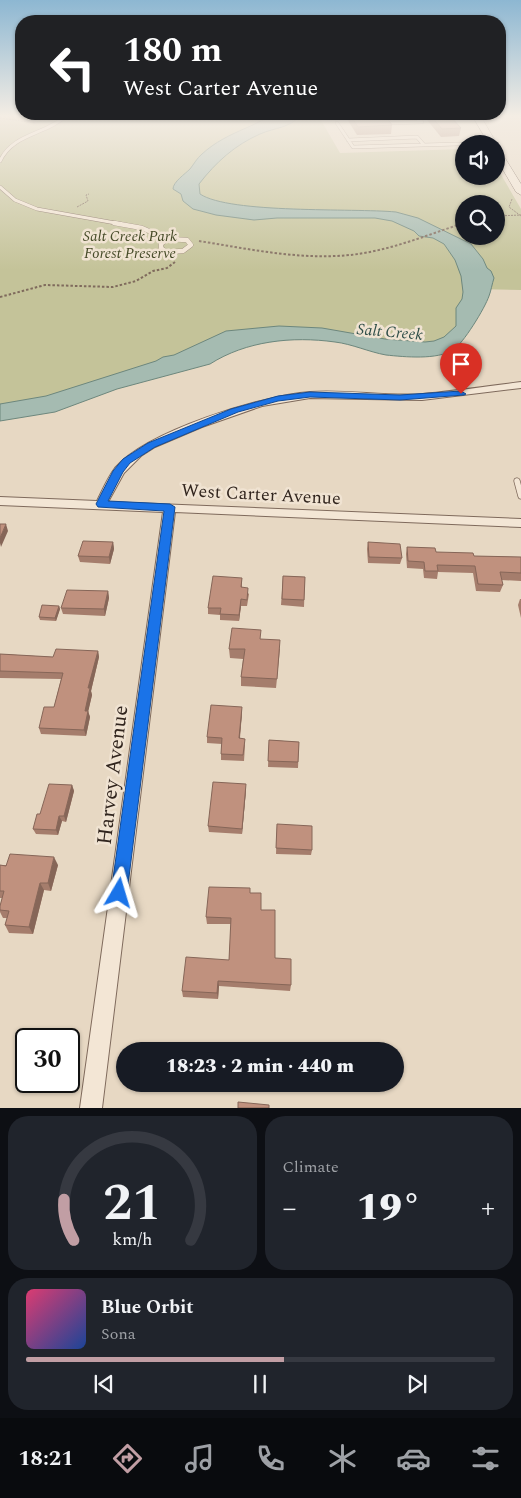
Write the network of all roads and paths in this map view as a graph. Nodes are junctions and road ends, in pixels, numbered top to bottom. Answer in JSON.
{"nodes":[{"id":1,"x":506,"y":167,"type":"edge"},
{"id":2,"x":0,"y":188,"type":"edge"},
{"id":3,"x":521,"y":192,"type":"edge"},
{"id":4,"x":89,"y":194,"type":"dead end"},
{"id":5,"x":62,"y":214,"type":"junction"},
{"id":6,"x":521,"y":215,"type":"edge"},
{"id":7,"x":505,"y":216,"type":"edge"},
{"id":8,"x":455,"y":226,"type":"edge"},
{"id":9,"x":167,"y":239,"type":"junction"},
{"id":10,"x":190,"y":242,"type":"junction"},
{"id":11,"x":177,"y":252,"type":"junction"},
{"id":12,"x":0,"y":296,"type":"edge"},
{"id":13,"x":521,"y":384,"type":"edge"},
{"id":14,"x":517,"y":481,"type":"dead end"},
{"id":15,"x":521,"y":496,"type":"edge"},
{"id":16,"x":0,"y":501,"type":"edge"},
{"id":17,"x":101,"y":504,"type":"junction"},
{"id":18,"x":170,"y":507,"type":"junction"},
{"id":19,"x":521,"y":523,"type":"edge"},
{"id":20,"x":91,"y":1108,"type":"edge"}],
"edges":[{"from":1,"to":3,"type":"street"},
{"from":2,"to":5,"type":"lane"},
{"from":4,"to":5,"type":"path"},
{"from":5,"to":9,"type":"lane"},
{"from":6,"to":7,"type":"path"},
{"from":8,"to":10,"type":"path"},
{"from":9,"to":10,"type":"lane"},
{"from":9,"to":11,"type":"lane"},
{"from":10,"to":11,"type":"lane"},
{"from":11,"to":12,"type":"path"},
{"from":13,"to":17,"type":"street"},
{"from":14,"to":15,"type":"lane"},
{"from":16,"to":17,"type":"street","name":"West Carter Avenue"},
{"from":17,"to":18,"type":"street","name":"West Carter Avenue"},
{"from":18,"to":19,"type":"street","name":"West Carter Avenue"},
{"from":18,"to":20,"type":"street","name":"Harvey Avenue"}]}
